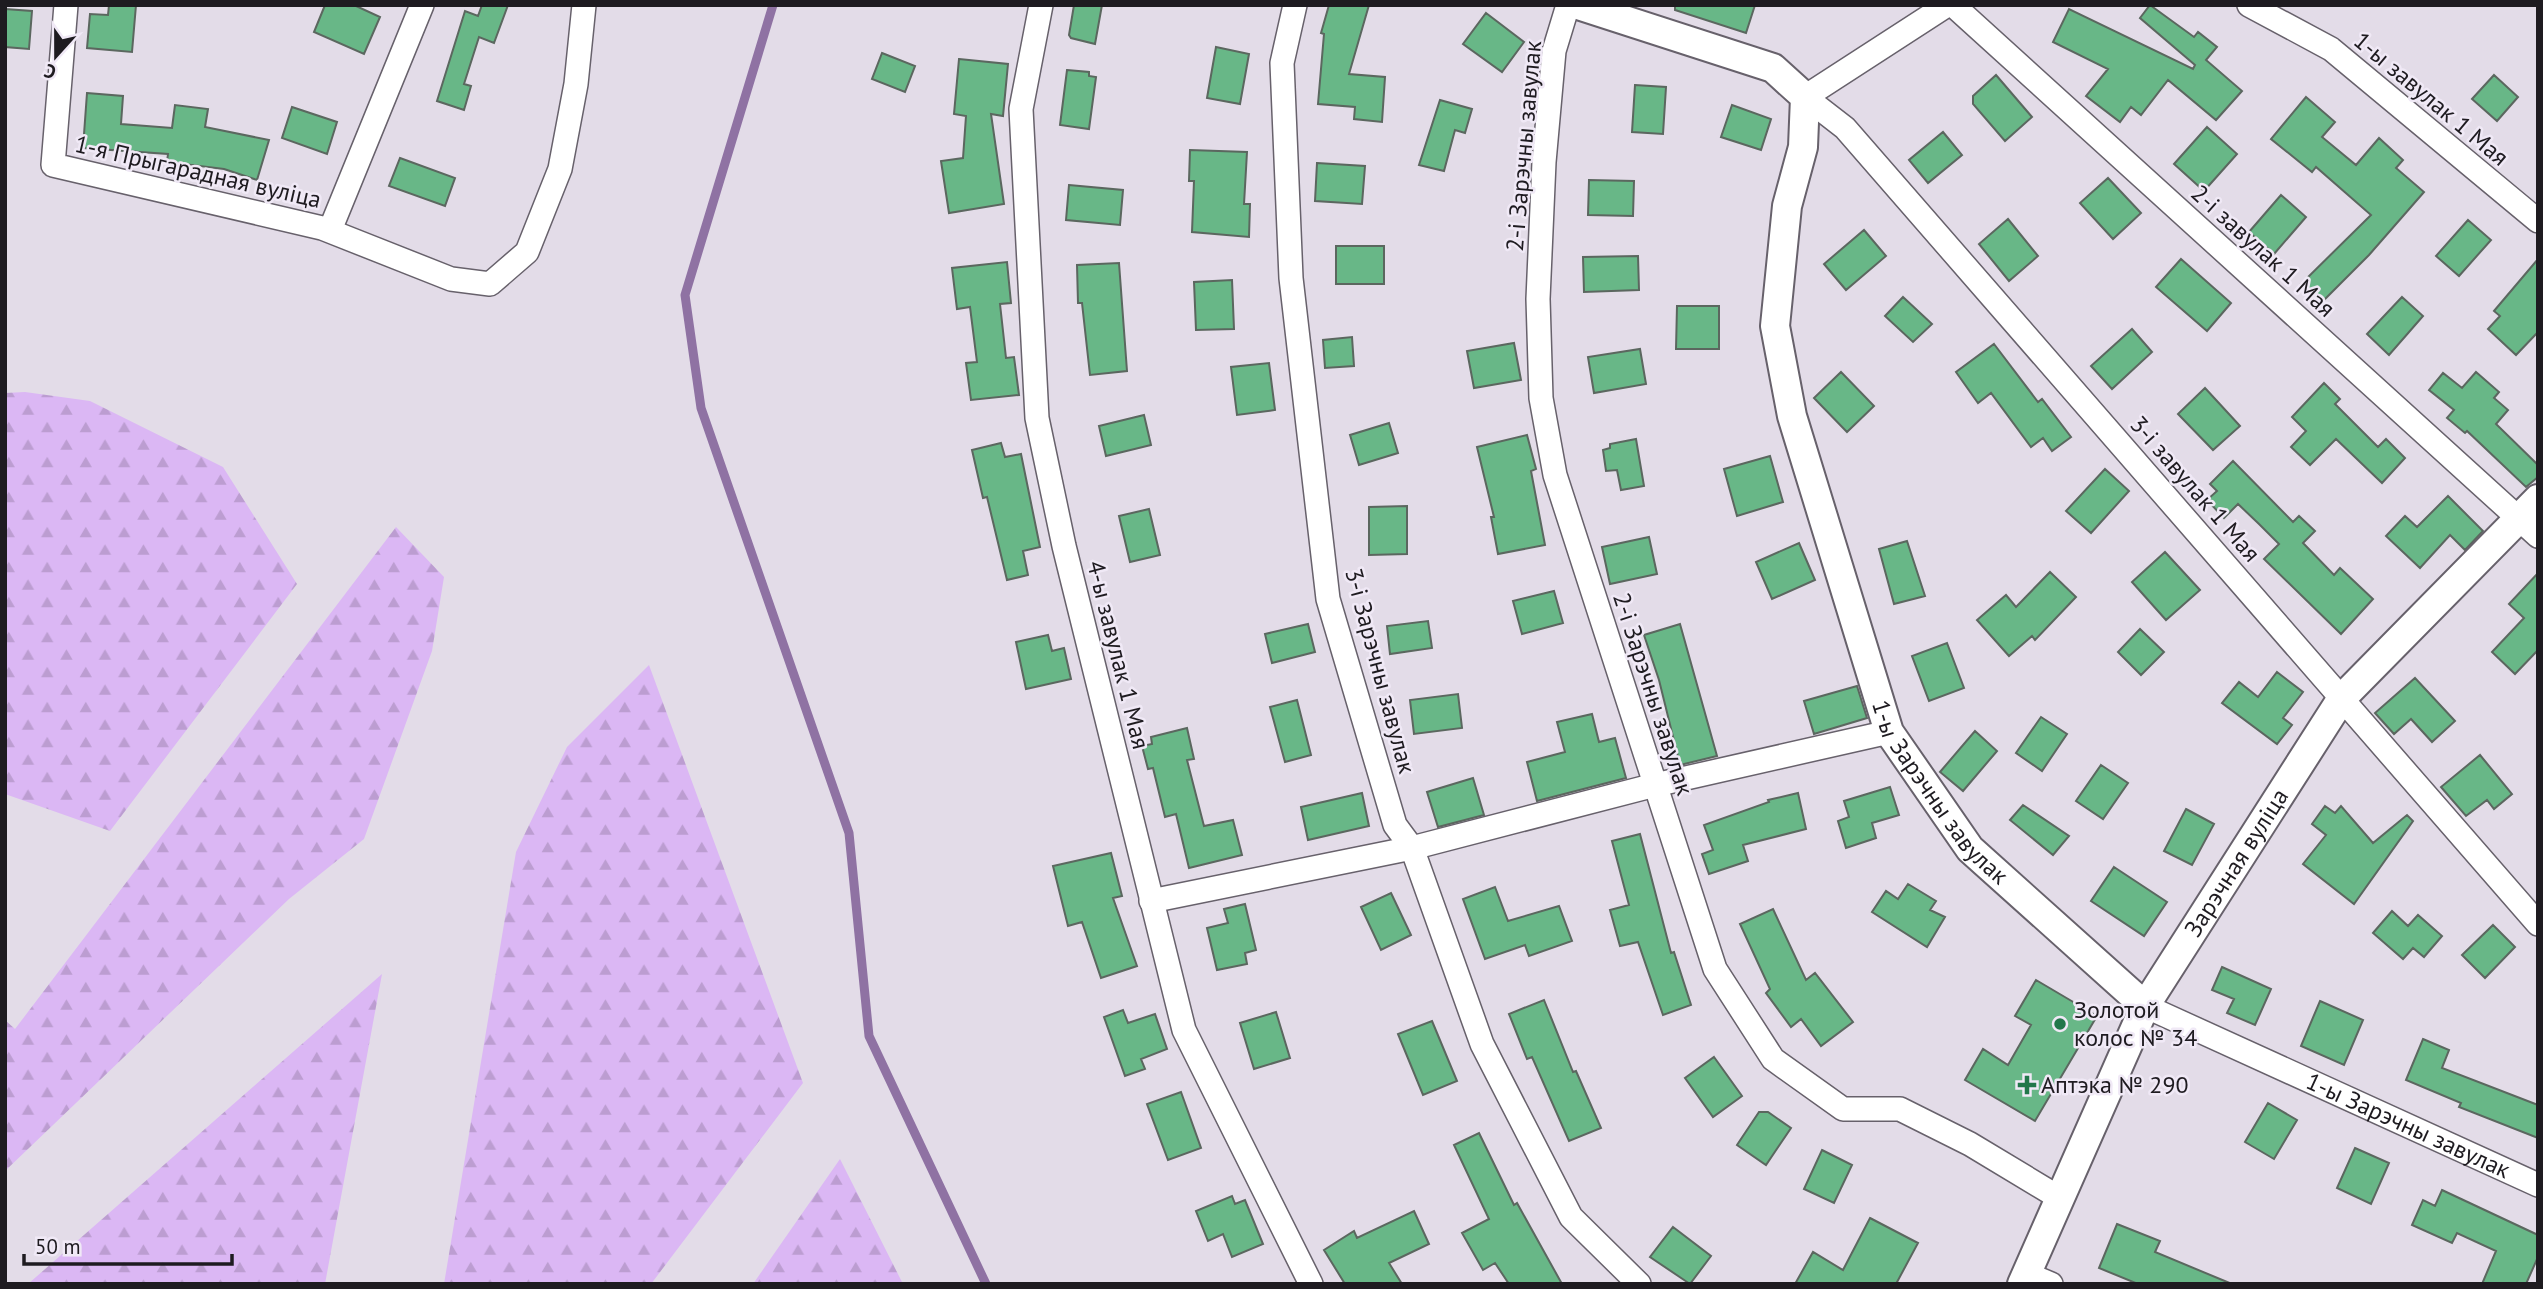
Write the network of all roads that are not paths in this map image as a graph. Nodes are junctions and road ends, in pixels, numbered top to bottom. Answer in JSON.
{"nodes":[{"id":1,"x":66,"y":5,"type":"edge"},
{"id":2,"x":422,"y":5,"type":"edge"},
{"id":3,"x":584,"y":5,"type":"edge"},
{"id":4,"x":1041,"y":5,"type":"edge"},
{"id":5,"x":1295,"y":5,"type":"edge"},
{"id":6,"x":1568,"y":5,"type":"edge"},
{"id":7,"x":1578,"y":5,"type":"edge"},
{"id":8,"x":1950,"y":5,"type":"edge"},
{"id":9,"x":2249,"y":5,"type":"edge"},
{"id":10,"x":1805,"y":97,"type":"junction"},
{"id":11,"x":2538,"y":221,"type":"edge"},
{"id":12,"x":330,"y":230,"type":"junction"},
{"id":13,"x":2531,"y":518,"type":"edge"},
{"id":14,"x":2342,"y":698,"type":"junction"},
{"id":15,"x":1889,"y":732,"type":"junction"},
{"id":16,"x":1655,"y":785,"type":"junction"},
{"id":17,"x":1412,"y":848,"type":"junction"},
{"id":18,"x":1151,"y":901,"type":"junction"},
{"id":19,"x":2538,"y":924,"type":"edge"},
{"id":20,"x":2145,"y":1006,"type":"junction"},
{"id":21,"x":2538,"y":1185,"type":"edge"},
{"id":22,"x":2058,"y":1197,"type":"junction"},
{"id":23,"x":2033,"y":1280,"type":"edge"},
{"id":24,"x":1311,"y":1284,"type":"edge"},
{"id":25,"x":1639,"y":1284,"type":"edge"}],
"edges":[{"from":1,"to":12,"type":"street","name":"1-я Прыгарадная вуліца"},
{"from":2,"to":12,"type":"street","name":"1-я Прыгарадная вуліца"},
{"from":3,"to":12,"type":"street","name":"1-я Прыгарадная вуліца"},
{"from":4,"to":18,"type":"street","name":"4-ы завулак 1 Мая"},
{"from":5,"to":17,"type":"street","name":"3-і Зарэчны завулак"},
{"from":6,"to":16,"type":"street","name":"2-і Зарэчны завулак"},
{"from":7,"to":10,"type":"street"},
{"from":8,"to":10,"type":"street"},
{"from":8,"to":13,"type":"street","name":"2-і завулак 1 Мая"},
{"from":9,"to":11,"type":"street","name":"1-ы завулак 1 Мая"},
{"from":10,"to":14,"type":"street","name":"3-і завулак 1 Мая"},
{"from":10,"to":15,"type":"street","name":"1-ы Зарэчны завулак"},
{"from":13,"to":14,"type":"street","name":"Зарэчная вуліца"},
{"from":14,"to":19,"type":"street","name":"3-і завулак 1 Мая"},
{"from":14,"to":20,"type":"street","name":"Зарэчная вуліца"},
{"from":15,"to":16,"type":"street"},
{"from":15,"to":20,"type":"street","name":"1-ы Зарэчны завулак"},
{"from":16,"to":17,"type":"street"},
{"from":16,"to":22,"type":"street","name":"2-і Зарэчны завулак"},
{"from":17,"to":18,"type":"street"},
{"from":17,"to":25,"type":"street","name":"3-і Зарэчны завулак"},
{"from":18,"to":24,"type":"street","name":"4-ы завулак 1 Мая"},
{"from":20,"to":21,"type":"street","name":"1-ы Зарэчны завулак"},
{"from":20,"to":22,"type":"street","name":"Зарэчная вуліца"},
{"from":22,"to":23,"type":"street","name":"Зарэчная вуліца"}]}
